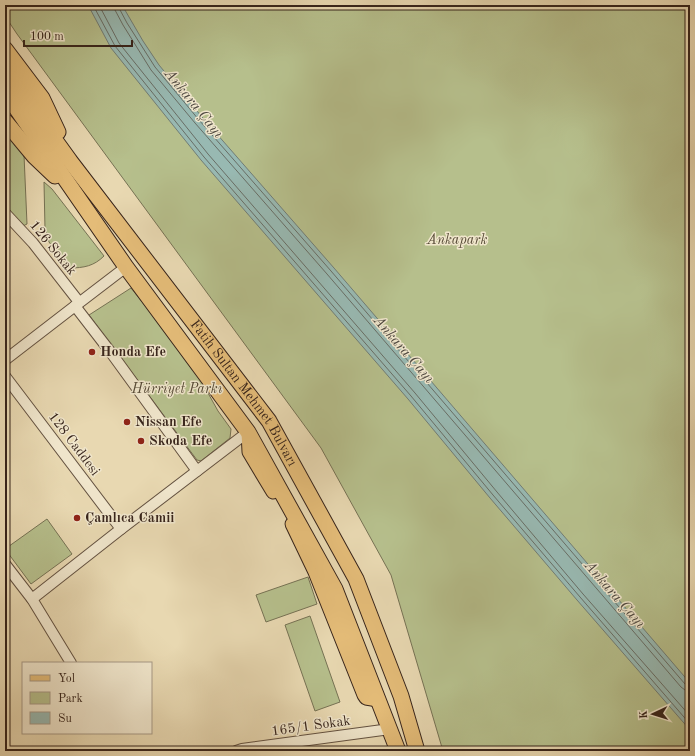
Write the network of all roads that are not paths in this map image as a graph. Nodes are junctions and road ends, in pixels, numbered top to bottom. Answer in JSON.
{"nodes":[{"id":1,"x":5,"y":49,"type":"edge"},
{"id":2,"x":5,"y":71,"type":"edge"},
{"id":3,"x":5,"y":92,"type":"edge"},
{"id":4,"x":5,"y":121,"type":"edge"},
{"id":5,"x":70,"y":161,"type":"junction"},
{"id":6,"x":76,"y":195,"type":"junction"},
{"id":7,"x":5,"y":213,"type":"edge"},
{"id":8,"x":126,"y":267,"type":"junction"},
{"id":9,"x":77,"y":304,"type":"junction"},
{"id":10,"x":5,"y":360,"type":"edge"},
{"id":11,"x":5,"y":376,"type":"edge"},
{"id":12,"x":248,"y":432,"type":"junction"},
{"id":13,"x":197,"y":471,"type":"junction"},
{"id":14,"x":122,"y":529,"type":"junction"},
{"id":15,"x":5,"y":564,"type":"edge"},
{"id":16,"x":32,"y":599,"type":"junction"},
{"id":17,"x":70,"y":662,"type":"edge"},
{"id":18,"x":390,"y":729,"type":"junction"},
{"id":19,"x":236,"y":751,"type":"edge"},
{"id":20,"x":398,"y":751,"type":"edge"},
{"id":21,"x":417,"y":751,"type":"edge"}],
"edges":[{"from":1,"to":5,"type":"highway"},
{"from":2,"to":5,"type":"highway","name":"Fatih Sultan Mehmet Bulvarı"},
{"from":3,"to":6,"type":"highway","name":"Fatih Sultan Mehmet Bulvarı"},
{"from":4,"to":6,"type":"highway"},
{"from":5,"to":21,"type":"highway","name":"Fatih Sultan Mehmet Bulvarı"},
{"from":6,"to":8,"type":"highway","name":"Fatih Sultan Mehmet Bulvarı"},
{"from":7,"to":9,"type":"street","name":"126 Sokak"},
{"from":8,"to":9,"type":"street"},
{"from":8,"to":12,"type":"highway","name":"Fatih Sultan Mehmet Bulvarı"},
{"from":9,"to":10,"type":"street"},
{"from":9,"to":13,"type":"street","name":"126 Sokak"},
{"from":11,"to":14,"type":"street","name":"128 Caddesi"},
{"from":12,"to":13,"type":"street"},
{"from":12,"to":18,"type":"highway","name":"Fatih Sultan Mehmet Bulvarı"},
{"from":13,"to":14,"type":"street"},
{"from":14,"to":16,"type":"street"},
{"from":15,"to":16,"type":"street"},
{"from":16,"to":17,"type":"street"},
{"from":18,"to":19,"type":"street","name":"165/1 Sokak"},
{"from":18,"to":20,"type":"highway","name":"Fatih Sultan Mehmet Bulvarı"}]}
